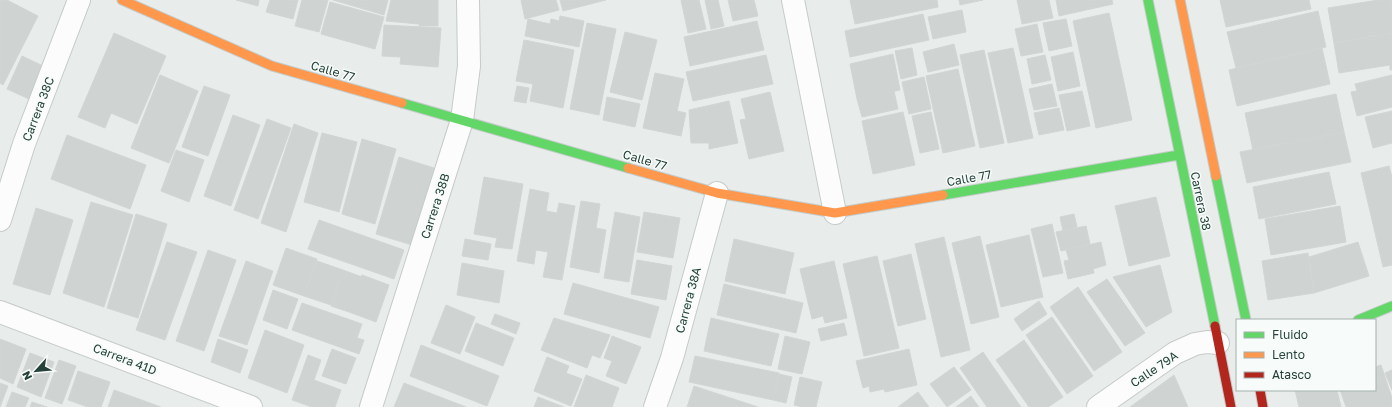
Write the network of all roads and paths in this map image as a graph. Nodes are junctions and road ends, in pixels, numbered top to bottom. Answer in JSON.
{"nodes":[{"id":1,"x":79,"y":0,"type":"edge"},
{"id":2,"x":122,"y":0,"type":"edge"},
{"id":3,"x":468,"y":0,"type":"edge"},
{"id":4,"x":793,"y":0,"type":"edge"},
{"id":5,"x":1148,"y":0,"type":"edge"},
{"id":6,"x":1180,"y":0,"type":"edge"},
{"id":7,"x":462,"y":120,"type":"junction"},
{"id":8,"x":1179,"y":155,"type":"junction"},
{"id":9,"x":717,"y":193,"type":"junction"},
{"id":10,"x":835,"y":213,"type":"junction"},
{"id":11,"x":0,"y":220,"type":"edge"},
{"id":12,"x":1392,"y":306,"type":"edge"},
{"id":13,"x":0,"y":312,"type":"edge"},
{"id":14,"x":1246,"y":319,"type":"edge"},
{"id":15,"x":1360,"y":319,"type":"edge"},
{"id":16,"x":1224,"y":345,"type":"junction"},
{"id":17,"x":1260,"y":391,"type":"edge"},
{"id":18,"x":251,"y":407,"type":"edge"},
{"id":19,"x":371,"y":407,"type":"edge"},
{"id":20,"x":655,"y":407,"type":"edge"},
{"id":21,"x":1098,"y":407,"type":"edge"},
{"id":22,"x":1231,"y":407,"type":"edge"},
{"id":23,"x":1263,"y":407,"type":"edge"}],
"edges":[{"from":1,"to":11,"type":"street","name":"Carrera 38C"},
{"from":2,"to":7,"type":"street","name":"Calle 77"},
{"from":3,"to":7,"type":"street","name":"Carrera 38B"},
{"from":4,"to":10,"type":"street"},
{"from":5,"to":8,"type":"street","name":"Carrera 38"},
{"from":6,"to":14,"type":"street","name":"Carrera 38"},
{"from":7,"to":9,"type":"street","name":"Calle 77"},
{"from":7,"to":19,"type":"street","name":"Carrera 38B"},
{"from":8,"to":10,"type":"street","name":"Calle 77"},
{"from":8,"to":16,"type":"street","name":"Carrera 38"},
{"from":9,"to":10,"type":"street","name":"Calle 77"},
{"from":9,"to":20,"type":"street","name":"Carrera 38A"},
{"from":12,"to":15,"type":"street"},
{"from":13,"to":18,"type":"street","name":"Carrera 41D"},
{"from":16,"to":21,"type":"street","name":"Calle 79A"},
{"from":16,"to":22,"type":"street","name":"Carrera 38"},
{"from":17,"to":23,"type":"street"}]}
